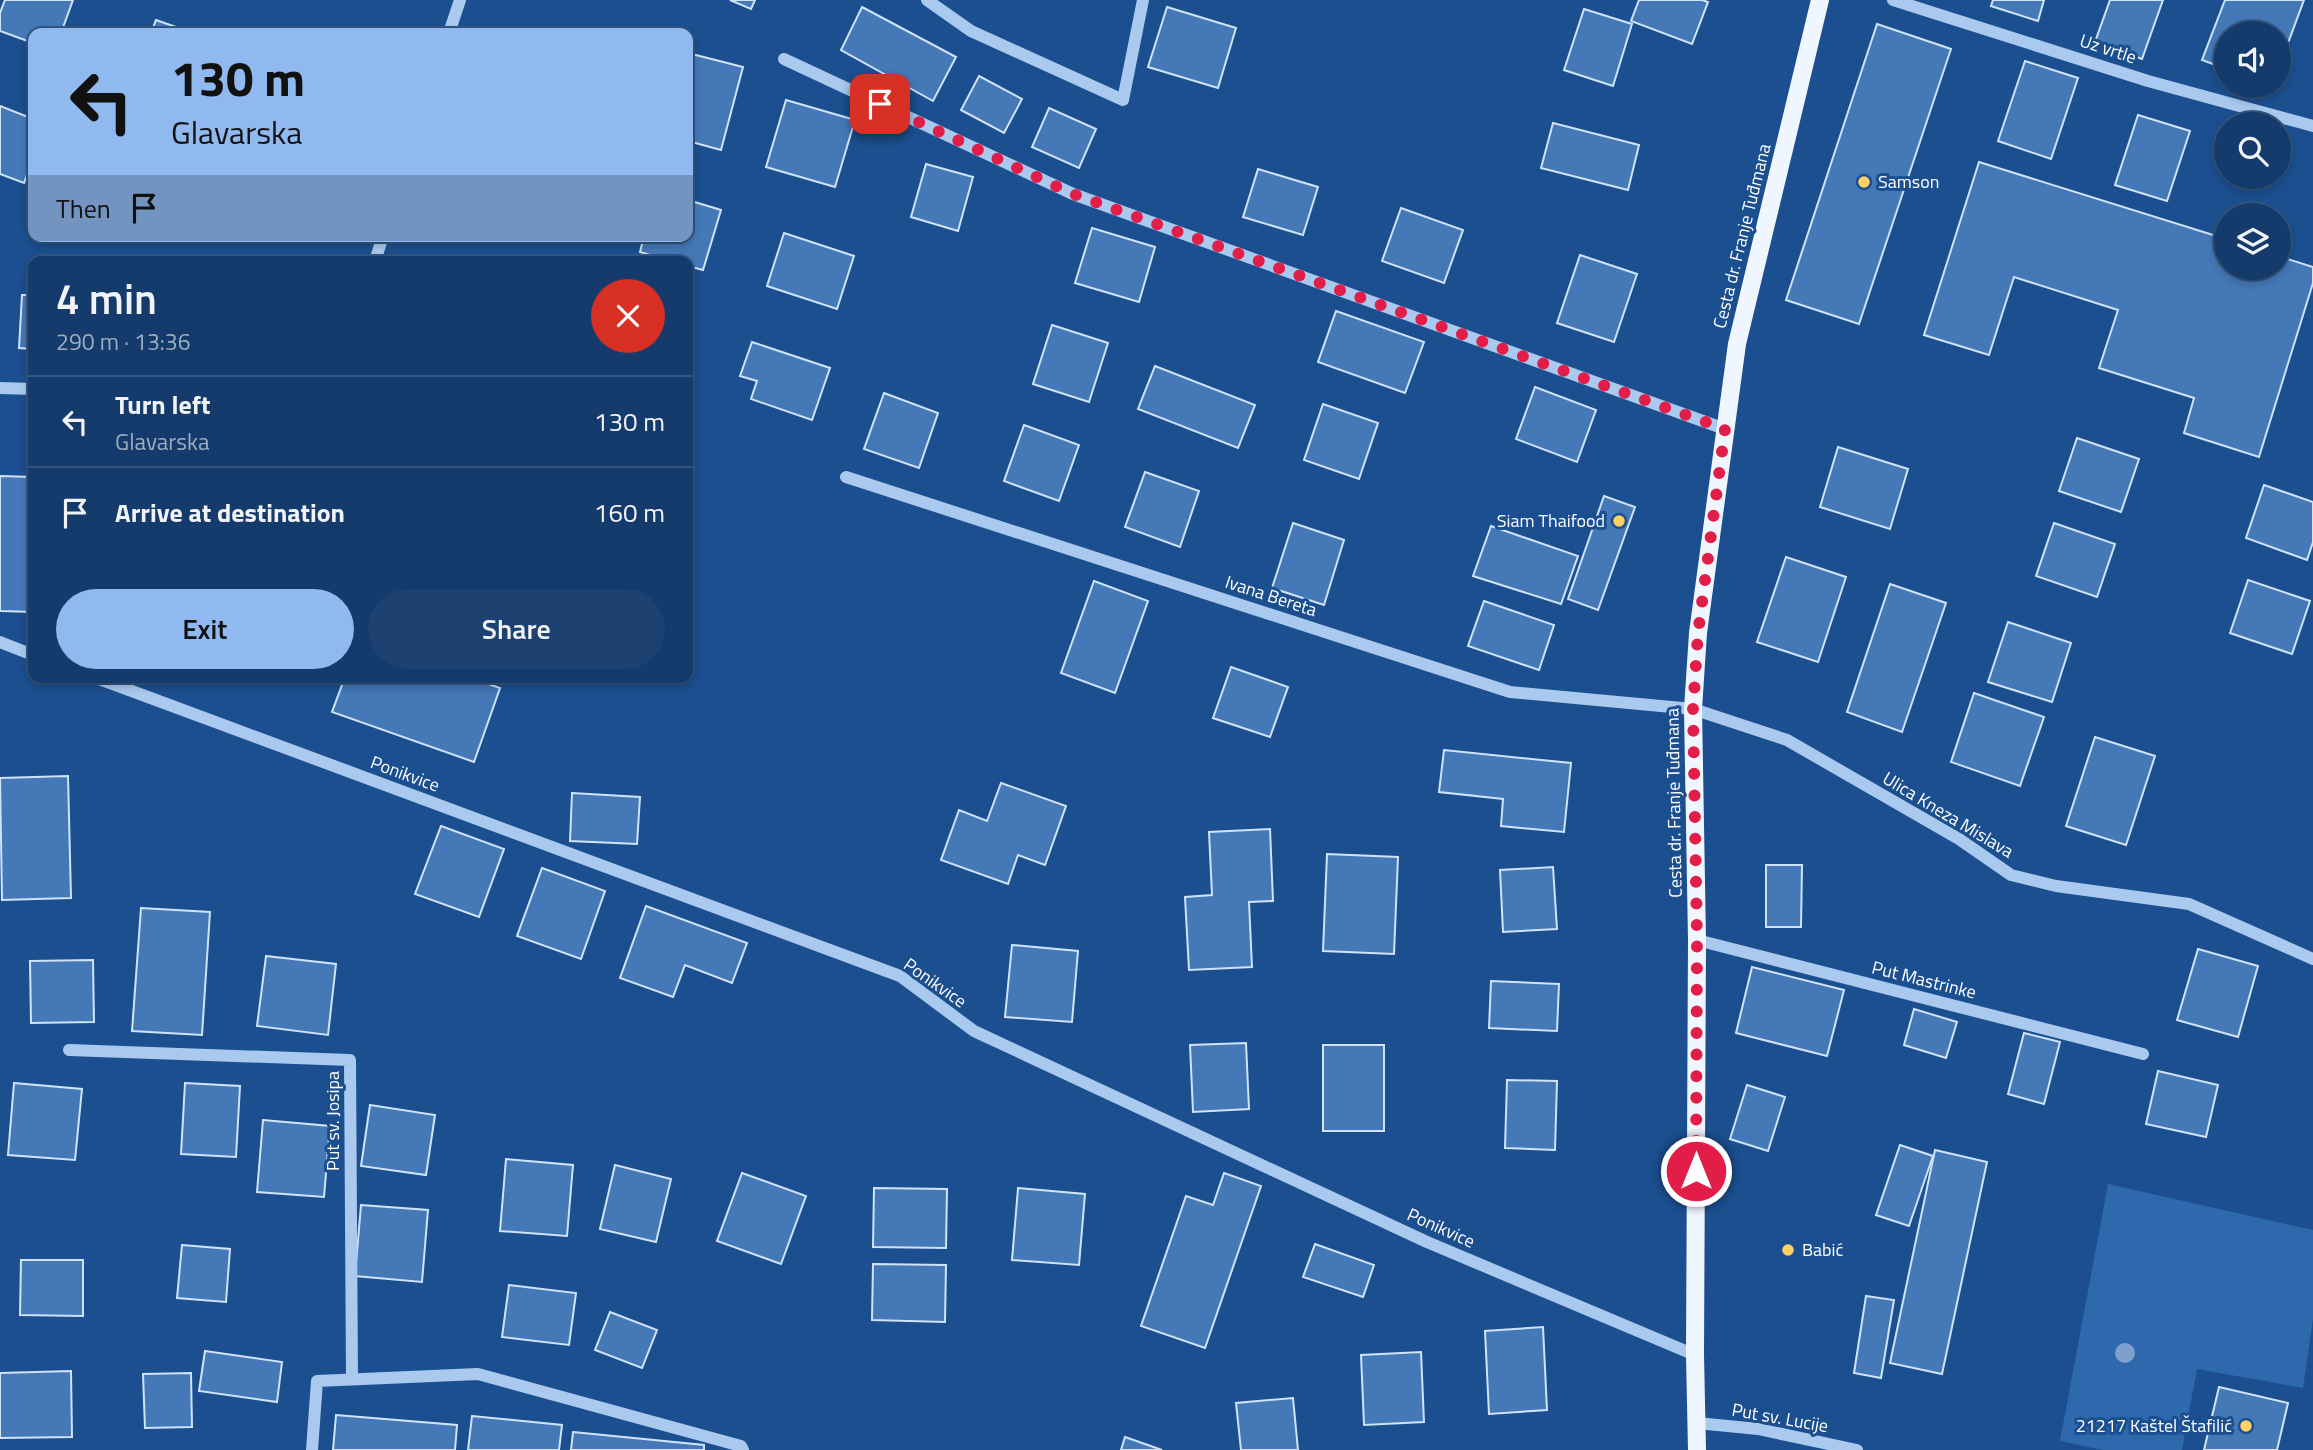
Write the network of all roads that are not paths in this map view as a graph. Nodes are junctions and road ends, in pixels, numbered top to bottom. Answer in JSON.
{"nodes":[{"id":1,"x":460,"y":0,"type":"edge"},
{"id":2,"x":927,"y":0,"type":"edge"},
{"id":3,"x":1143,"y":0,"type":"edge"},
{"id":4,"x":1820,"y":0,"type":"edge"},
{"id":5,"x":1893,"y":0,"type":"edge"},
{"id":6,"x":451,"y":28,"type":"edge"},
{"id":7,"x":784,"y":59,"type":"dead end"},
{"id":8,"x":2313,"y":126,"type":"edge"},
{"id":9,"x":0,"y":388,"type":"edge"},
{"id":10,"x":28,"y":389,"type":"edge"},
{"id":11,"x":1725,"y":429,"type":"junction"},
{"id":12,"x":846,"y":477,"type":"dead end"},
{"id":13,"x":0,"y":642,"type":"edge"},
{"id":14,"x":28,"y":653,"type":"edge"},
{"id":15,"x":110,"y":683,"type":"edge"},
{"id":16,"x":1693,"y":709,"type":"junction"},
{"id":17,"x":1697,"y":940,"type":"junction"},
{"id":18,"x":2313,"y":959,"type":"edge"},
{"id":19,"x":69,"y":1050,"type":"dead end"},
{"id":20,"x":2143,"y":1055,"type":"dead end"},
{"id":21,"x":1695,"y":1355,"type":"junction"},
{"id":22,"x":352,"y":1379,"type":"junction"},
{"id":23,"x":1697,"y":1423,"type":"junction"},
{"id":24,"x":312,"y":1450,"type":"edge"},
{"id":25,"x":743,"y":1450,"type":"edge"},
{"id":26,"x":1697,"y":1450,"type":"edge"},
{"id":27,"x":1857,"y":1450,"type":"edge"}],
"edges":[{"from":1,"to":6,"type":"street"},
{"from":2,"to":3,"type":"street"},
{"from":4,"to":11,"type":"main road","name":"Cesta dr. Franje Tuđmana"},
{"from":5,"to":8,"type":"street","name":"Uz vrtle"},
{"from":7,"to":11,"type":"street"},
{"from":9,"to":10,"type":"street"},
{"from":11,"to":16,"type":"main road","name":"Cesta dr. Franje Tuđmana"},
{"from":12,"to":16,"type":"street","name":"Ivana Bereta"},
{"from":13,"to":14,"type":"street"},
{"from":15,"to":21,"type":"street","name":"Ponikvice"},
{"from":16,"to":17,"type":"main road","name":"Cesta dr. Franje Tuđmana"},
{"from":16,"to":18,"type":"street","name":"Ulica Kneza Mislava"},
{"from":17,"to":20,"type":"street","name":"Put Mastrinke"},
{"from":17,"to":21,"type":"main road","name":"Cesta dr. Franje Tuđmana"},
{"from":19,"to":22,"type":"street","name":"Put sv. Josipa"},
{"from":21,"to":23,"type":"main road","name":"Cesta dr. Franje Tuđmana"},
{"from":22,"to":24,"type":"street"},
{"from":22,"to":25,"type":"street"},
{"from":23,"to":26,"type":"main road","name":"Cesta dr. Franje Tuđmana"},
{"from":23,"to":27,"type":"street","name":"Put sv. Lucije"}]}
